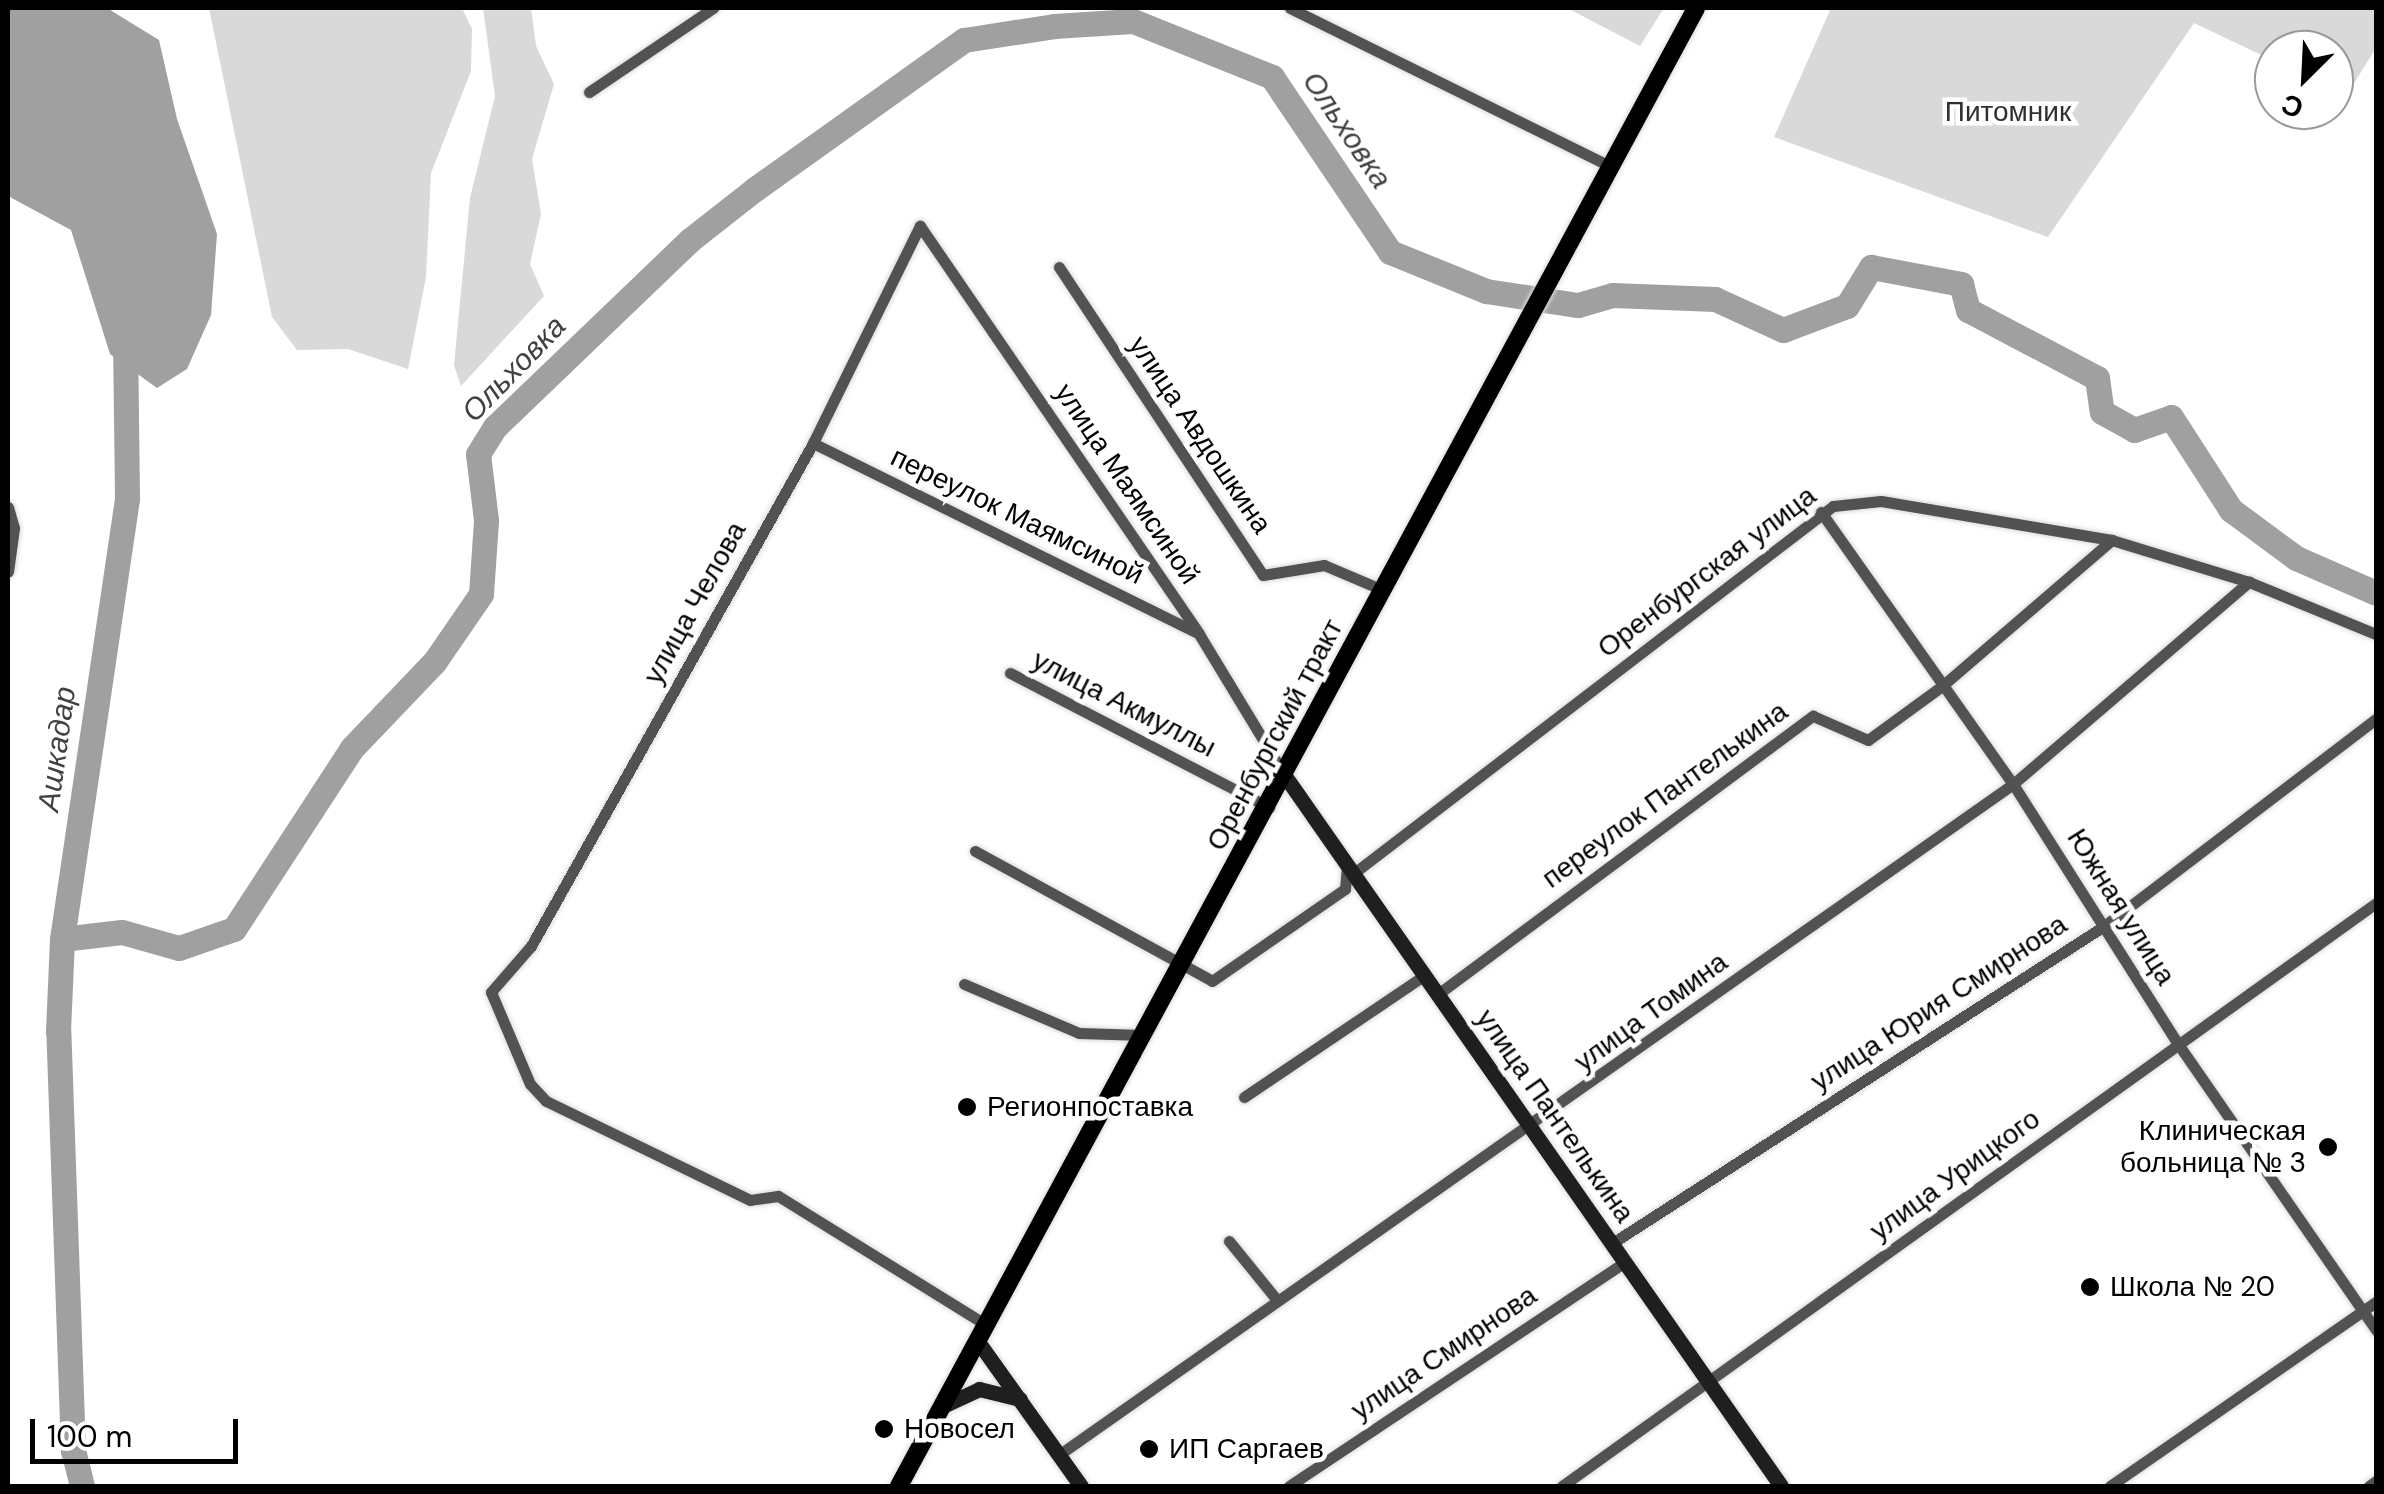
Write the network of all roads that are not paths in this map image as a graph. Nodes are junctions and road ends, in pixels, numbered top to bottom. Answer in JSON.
{"nodes":[{"id":1,"x":713,"y":8,"type":"edge"},
{"id":2,"x":1290,"y":8,"type":"edge"},
{"id":3,"x":1696,"y":8,"type":"edge"},
{"id":4,"x":589,"y":92,"type":"dead end"},
{"id":5,"x":1610,"y":166,"type":"junction"},
{"id":6,"x":920,"y":226,"type":"joint"},
{"id":7,"x":1058,"y":267,"type":"dead end"},
{"id":8,"x":813,"y":443,"type":"junction"},
{"id":9,"x":8,"y":507,"type":"edge"},
{"id":10,"x":1821,"y":512,"type":"junction"},
{"id":11,"x":2112,"y":540,"type":"junction"},
{"id":12,"x":8,"y":570,"type":"edge"},
{"id":13,"x":2249,"y":582,"type":"junction"},
{"id":14,"x":1383,"y":590,"type":"junction"},
{"id":15,"x":1199,"y":634,"type":"junction"},
{"id":16,"x":2376,"y":634,"type":"edge"},
{"id":17,"x":1010,"y":673,"type":"dead end"},
{"id":18,"x":1942,"y":686,"type":"junction"},
{"id":19,"x":2376,"y":719,"type":"edge"},
{"id":20,"x":1286,"y":776,"type":"junction"},
{"id":21,"x":2013,"y":784,"type":"junction"},
{"id":22,"x":1269,"y":807,"type":"junction"},
{"id":23,"x":974,"y":851,"type":"dead end"},
{"id":24,"x":1350,"y":868,"type":"junction"},
{"id":25,"x":2376,"y":903,"type":"edge"},
{"id":26,"x":2104,"y":926,"type":"junction"},
{"id":27,"x":1184,"y":961,"type":"junction"},
{"id":28,"x":1425,"y":975,"type":"junction"},
{"id":29,"x":964,"y":984,"type":"dead end"},
{"id":30,"x":1438,"y":994,"type":"junction"},
{"id":31,"x":1143,"y":1035,"type":"junction"},
{"id":32,"x":2178,"y":1044,"type":"junction"},
{"id":33,"x":1244,"y":1098,"type":"dead end"},
{"id":34,"x":1534,"y":1127,"type":"junction"},
{"id":35,"x":1229,"y":1242,"type":"dead end"},
{"id":36,"x":1614,"y":1242,"type":"junction"},
{"id":37,"x":1626,"y":1262,"type":"junction"},
{"id":38,"x":1277,"y":1300,"type":"junction"},
{"id":39,"x":2376,"y":1302,"type":"edge"},
{"id":40,"x":2363,"y":1311,"type":"junction"},
{"id":41,"x":2376,"y":1330,"type":"edge"},
{"id":42,"x":984,"y":1334,"type":"junction"},
{"id":43,"x":1710,"y":1382,"type":"junction"},
{"id":44,"x":1020,"y":1400,"type":"junction"},
{"id":45,"x":945,"y":1405,"type":"junction"},
{"id":46,"x":1060,"y":1454,"type":"junction"},
{"id":47,"x":2376,"y":1481,"type":"edge"},
{"id":48,"x":899,"y":1486,"type":"edge"},
{"id":49,"x":1081,"y":1486,"type":"edge"},
{"id":50,"x":1289,"y":1486,"type":"edge"},
{"id":51,"x":1562,"y":1486,"type":"edge"},
{"id":52,"x":1781,"y":1486,"type":"edge"},
{"id":53,"x":2110,"y":1486,"type":"edge"},
{"id":54,"x":2369,"y":1486,"type":"edge"}],
"edges":[{"from":1,"to":4,"type":"street"},
{"from":2,"to":5,"type":"street"},
{"from":3,"to":5,"type":"main road","name":"Оренбургский тракт"},
{"from":5,"to":14,"type":"main road","name":"Оренбургский тракт"},
{"from":6,"to":8,"type":"street","name":"улица Челова"},
{"from":6,"to":15,"type":"street","name":"улица Маямсиной"},
{"from":7,"to":14,"type":"street","name":"улица Авдошкина"},
{"from":8,"to":15,"type":"street","name":"переулок Маямсиной"},
{"from":8,"to":42,"type":"street","name":"улица Челова"},
{"from":9,"to":12,"type":"street"},
{"from":10,"to":11,"type":"street","name":"Оренбургская улица"},
{"from":10,"to":18,"type":"street","name":"Южная улица"},
{"from":10,"to":24,"type":"street","name":"Оренбургская улица"},
{"from":11,"to":13,"type":"street","name":"Оренбургская улица"},
{"from":11,"to":18,"type":"street","name":"переулок Пантелькина"},
{"from":13,"to":16,"type":"street","name":"Оренбургская улица"},
{"from":13,"to":21,"type":"street","name":"улица Томина"},
{"from":14,"to":20,"type":"main road","name":"Оренбургский тракт"},
{"from":15,"to":20,"type":"street","name":"улица Маямсиной"},
{"from":17,"to":22,"type":"street","name":"улица Акмуллы"},
{"from":18,"to":21,"type":"street","name":"Южная улица"},
{"from":18,"to":30,"type":"street","name":"переулок Пантелькина"},
{"from":19,"to":26,"type":"street","name":"улица Юрия Смирнова"},
{"from":20,"to":22,"type":"main road","name":"Оренбургский тракт"},
{"from":20,"to":24,"type":"main road","name":"улица Пантелькина"},
{"from":21,"to":26,"type":"street","name":"Южная улица"},
{"from":21,"to":34,"type":"street","name":"улица Томина"},
{"from":22,"to":27,"type":"main road","name":"Оренбургский тракт"},
{"from":23,"to":27,"type":"street"},
{"from":24,"to":27,"type":"street","name":"Оренбургская улица"},
{"from":24,"to":28,"type":"main road","name":"улица Пантелькина"},
{"from":25,"to":32,"type":"street","name":"улица Урицкого"},
{"from":26,"to":32,"type":"street","name":"Южная улица"},
{"from":26,"to":36,"type":"street","name":"улица Юрия Смирнова"},
{"from":27,"to":31,"type":"main road","name":"Оренбургский тракт"},
{"from":28,"to":30,"type":"main road","name":"улица Пантелькина"},
{"from":28,"to":33,"type":"street"},
{"from":29,"to":31,"type":"street"},
{"from":30,"to":34,"type":"main road","name":"улица Пантелькина"},
{"from":31,"to":42,"type":"main road","name":"Оренбургский тракт"},
{"from":32,"to":40,"type":"street","name":"Южная улица"},
{"from":32,"to":43,"type":"street","name":"улица Урицкого"},
{"from":34,"to":36,"type":"main road","name":"улица Пантелькина"},
{"from":34,"to":38,"type":"street","name":"улица Томина"},
{"from":35,"to":38,"type":"street"},
{"from":36,"to":37,"type":"main road","name":"улица Пантелькина"},
{"from":37,"to":43,"type":"main road","name":"улица Пантелькина"},
{"from":37,"to":50,"type":"street","name":"улица Смирнова"},
{"from":38,"to":46,"type":"street","name":"улица Томина"},
{"from":39,"to":40,"type":"street"},
{"from":40,"to":41,"type":"street","name":"Южная улица"},
{"from":40,"to":53,"type":"street"},
{"from":42,"to":44,"type":"main road"},
{"from":42,"to":45,"type":"main road","name":"Оренбургский тракт"},
{"from":43,"to":51,"type":"street","name":"улица Урицкого"},
{"from":43,"to":52,"type":"main road","name":"улица Пантелькина"},
{"from":44,"to":45,"type":"main road"},
{"from":44,"to":46,"type":"main road"},
{"from":45,"to":48,"type":"main road","name":"Оренбургский тракт"},
{"from":46,"to":49,"type":"main road"},
{"from":47,"to":54,"type":"street"}]}
